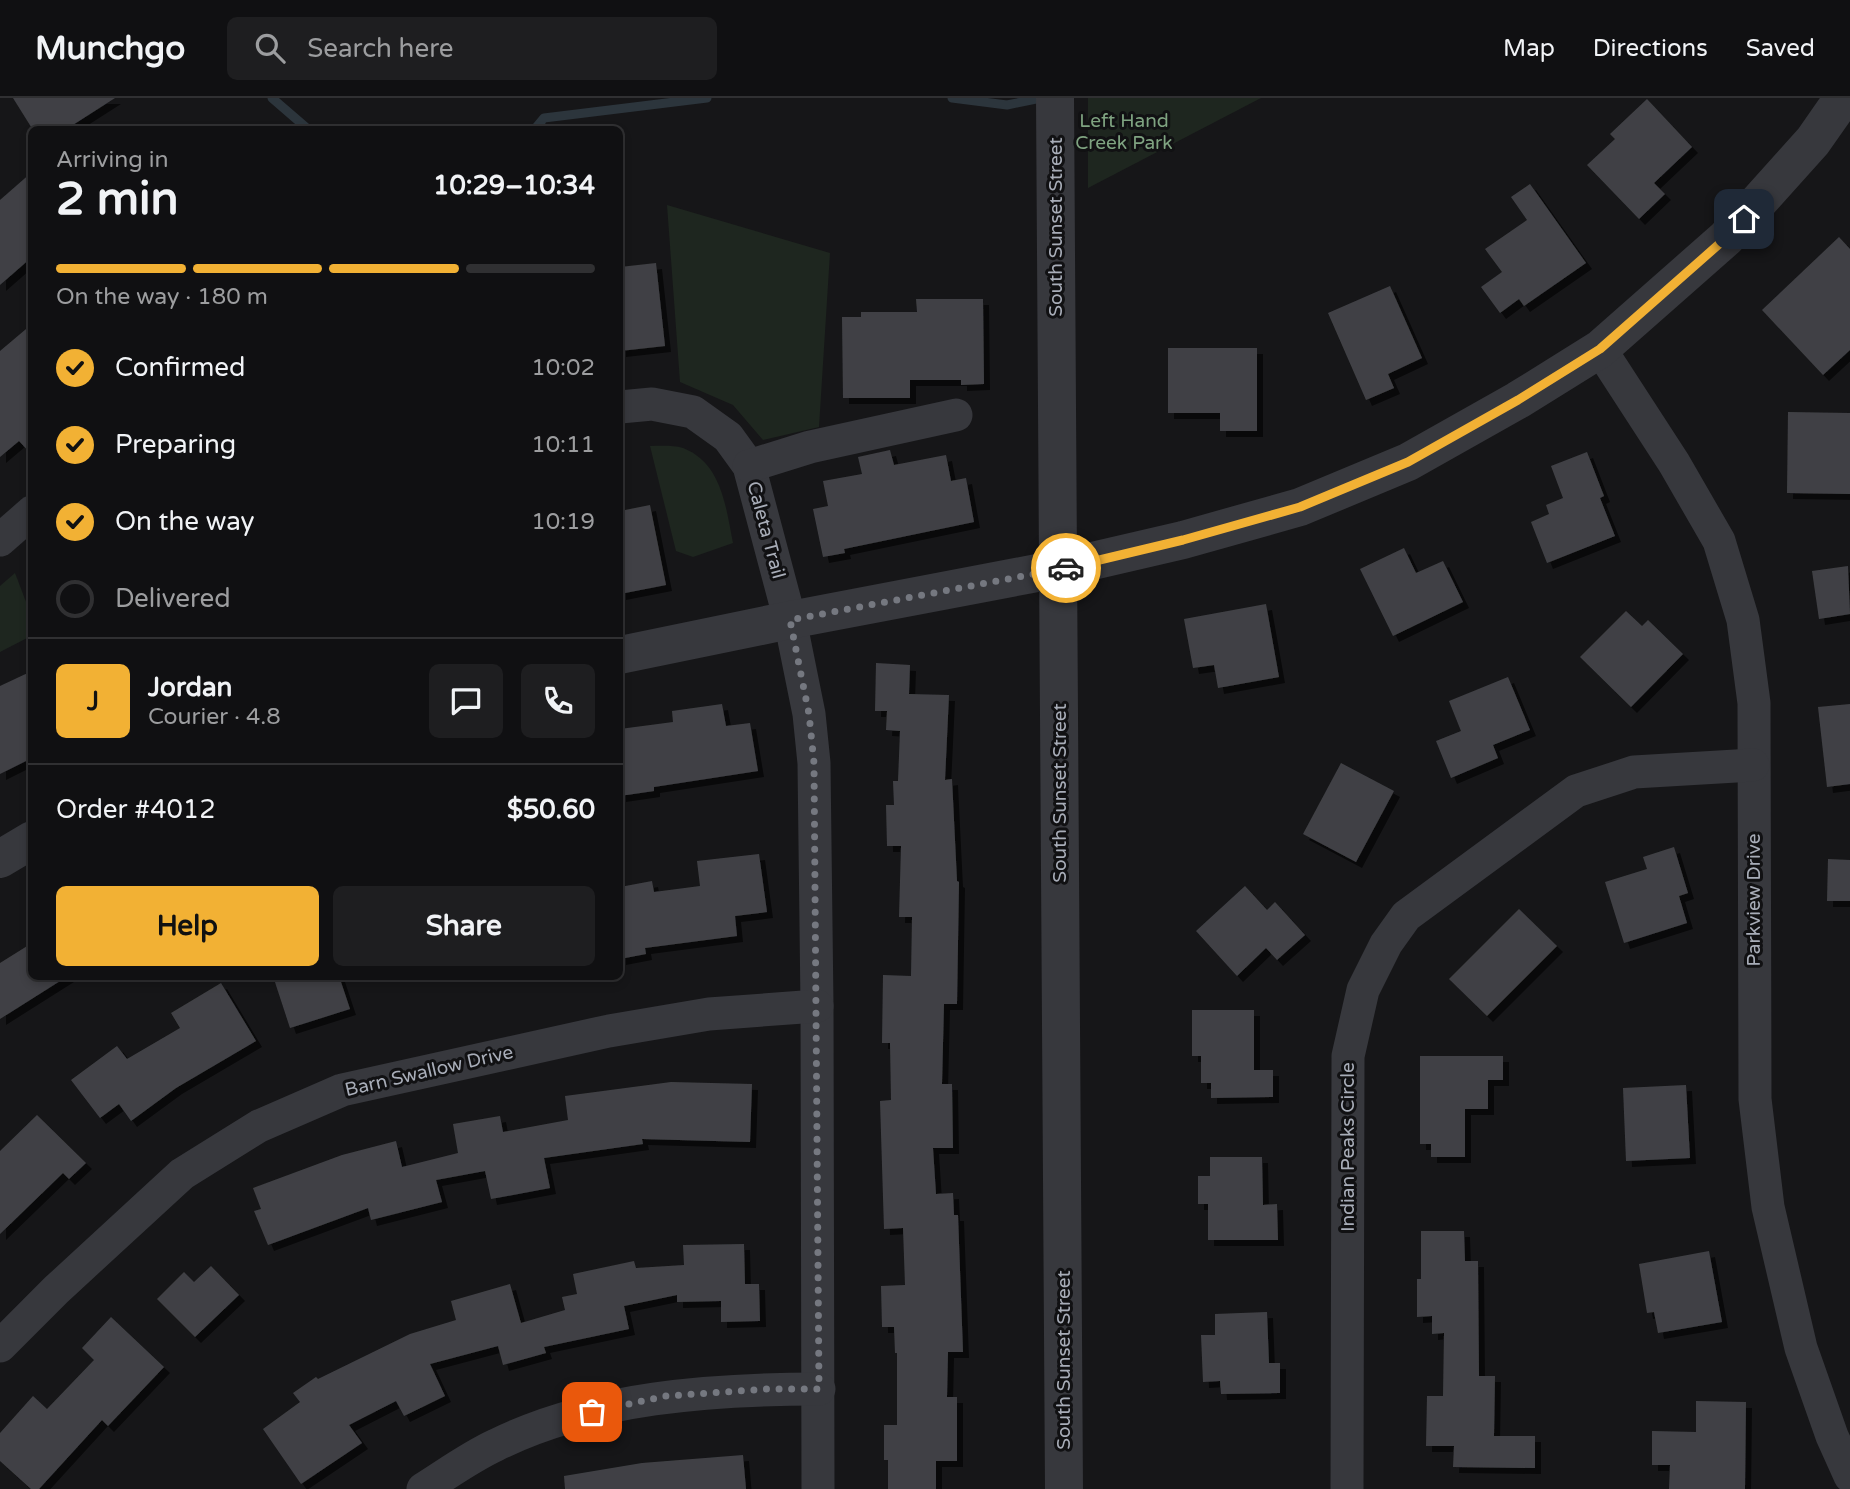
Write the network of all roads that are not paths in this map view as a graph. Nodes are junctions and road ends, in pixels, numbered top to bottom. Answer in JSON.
{"nodes":[{"id":1,"x":1055,"y":98,"type":"edge"},
{"id":2,"x":1843,"y":98,"type":"edge"},
{"id":3,"x":1600,"y":349,"type":"junction"},
{"id":4,"x":623,"y":407,"type":"edge"},
{"id":5,"x":956,"y":415,"type":"dead end"},
{"id":6,"x":749,"y":466,"type":"junction"},
{"id":7,"x":28,"y":516,"type":"edge"},
{"id":8,"x":0,"y":540,"type":"edge"},
{"id":9,"x":1058,"y":569,"type":"junction"},
{"id":10,"x":790,"y":620,"type":"junction"},
{"id":11,"x":623,"y":654,"type":"edge"},
{"id":12,"x":1753,"y":765,"type":"junction"},
{"id":13,"x":28,"y":842,"type":"edge"},
{"id":14,"x":0,"y":859,"type":"edge"},
{"id":15,"x":817,"y":1006,"type":"junction"},
{"id":16,"x":0,"y":1346,"type":"edge"},
{"id":17,"x":819,"y":1389,"type":"junction"},
{"id":18,"x":1850,"y":1476,"type":"edge"},
{"id":19,"x":422,"y":1489,"type":"edge"},
{"id":20,"x":818,"y":1489,"type":"edge"},
{"id":21,"x":1065,"y":1489,"type":"edge"},
{"id":22,"x":1347,"y":1489,"type":"edge"}],
"edges":[{"from":1,"to":9,"type":"street","name":"South Sunset Street"},
{"from":2,"to":3,"type":"street"},
{"from":3,"to":9,"type":"street"},
{"from":3,"to":12,"type":"street","name":"Parkview Drive"},
{"from":4,"to":6,"type":"street","name":"Caleta Trail"},
{"from":5,"to":6,"type":"street"},
{"from":6,"to":10,"type":"street","name":"Caleta Trail"},
{"from":7,"to":8,"type":"street"},
{"from":9,"to":10,"type":"street"},
{"from":9,"to":21,"type":"street","name":"South Sunset Street"},
{"from":10,"to":11,"type":"street"},
{"from":10,"to":15,"type":"street","name":"Caleta Trail"},
{"from":12,"to":18,"type":"street","name":"Parkview Drive"},
{"from":12,"to":22,"type":"street","name":"Indian Peaks Circle"},
{"from":13,"to":14,"type":"street"},
{"from":15,"to":16,"type":"street","name":"Barn Swallow Drive"},
{"from":15,"to":17,"type":"street","name":"Caleta Trail"},
{"from":17,"to":19,"type":"street"},
{"from":17,"to":20,"type":"street","name":"Caleta Trail"}]}
